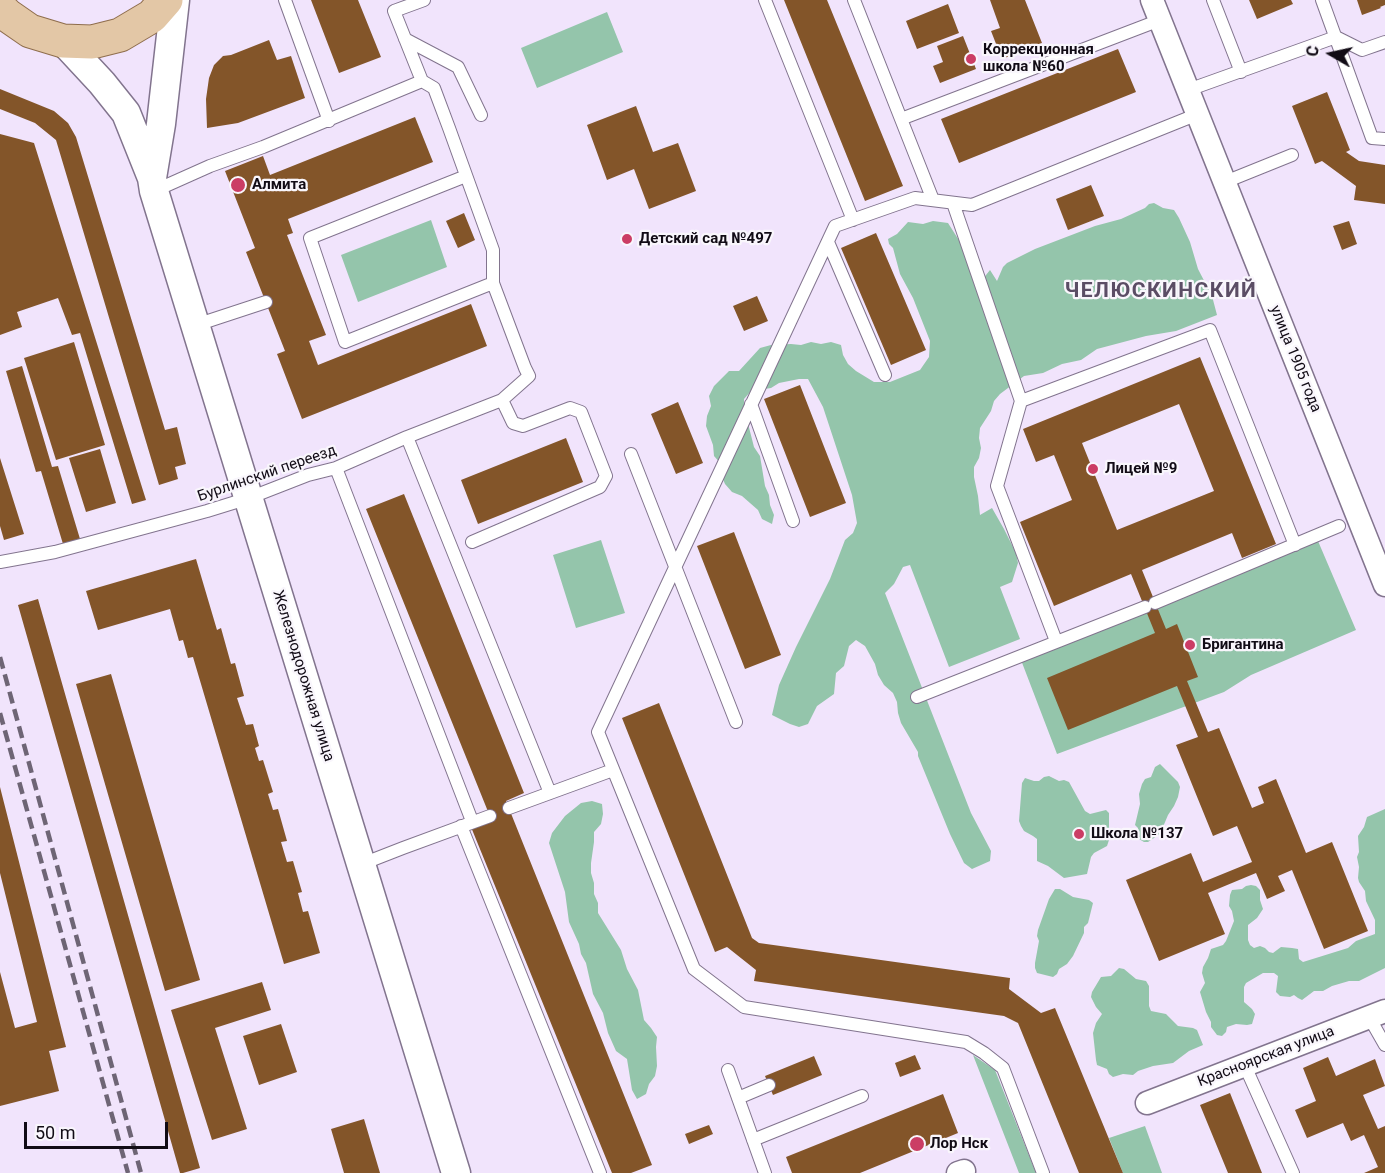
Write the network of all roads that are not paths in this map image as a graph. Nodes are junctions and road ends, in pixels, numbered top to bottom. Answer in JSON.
{"nodes":[{"id":1,"x":166,"y":0,"type":"edge"},
{"id":2,"x":175,"y":0,"type":"edge"},
{"id":3,"x":285,"y":0,"type":"edge"},
{"id":4,"x":424,"y":0,"type":"edge"},
{"id":5,"x":765,"y":0,"type":"edge"},
{"id":6,"x":854,"y":0,"type":"edge"},
{"id":7,"x":1214,"y":0,"type":"edge"},
{"id":8,"x":1322,"y":0,"type":"edge"},
{"id":9,"x":0,"y":8,"type":"edge"},
{"id":10,"x":1156,"y":10,"type":"edge"},
{"id":11,"x":15,"y":29,"type":"edge"},
{"id":12,"x":1336,"y":37,"type":"junction"},
{"id":13,"x":405,"y":39,"type":"junction"},
{"id":14,"x":63,"y":41,"type":"junction"},
{"id":15,"x":1385,"y":42,"type":"edge"},
{"id":16,"x":1241,"y":72,"type":"junction"},
{"id":17,"x":422,"y":81,"type":"junction"},
{"id":18,"x":1188,"y":90,"type":"junction"},
{"id":19,"x":1198,"y":114,"type":"junction"},
{"id":20,"x":480,"y":115,"type":"dead end"},
{"id":21,"x":901,"y":119,"type":"junction"},
{"id":22,"x":329,"y":121,"type":"junction"},
{"id":23,"x":1385,"y":140,"type":"edge"},
{"id":24,"x":1292,"y":156,"type":"dead end"},
{"id":25,"x":466,"y":176,"type":"junction"},
{"id":26,"x":1225,"y":182,"type":"junction"},
{"id":27,"x":153,"y":185,"type":"junction"},
{"id":28,"x":933,"y":200,"type":"junction"},
{"id":29,"x":953,"y":203,"type":"junction"},
{"id":30,"x":853,"y":220,"type":"junction"},
{"id":31,"x":828,"y":242,"type":"junction"},
{"id":32,"x":493,"y":283,"type":"junction"},
{"id":33,"x":266,"y":302,"type":"dead end"},
{"id":34,"x":196,"y":325,"type":"junction"},
{"id":35,"x":885,"y":375,"type":"dead end"},
{"id":36,"x":502,"y":400,"type":"junction"},
{"id":37,"x":1021,"y":401,"type":"junction"},
{"id":38,"x":751,"y":404,"type":"junction"},
{"id":39,"x":407,"y":437,"type":"junction"},
{"id":40,"x":631,"y":454,"type":"dead end"},
{"id":41,"x":336,"y":468,"type":"junction"},
{"id":42,"x":249,"y":498,"type":"junction"},
{"id":43,"x":793,"y":521,"type":"dead end"},
{"id":44,"x":1339,"y":526,"type":"dead end"},
{"id":45,"x":472,"y":542,"type":"dead end"},
{"id":46,"x":1294,"y":545,"type":"junction"},
{"id":47,"x":0,"y":562,"type":"edge"},
{"id":48,"x":675,"y":567,"type":"junction"},
{"id":49,"x":1385,"y":585,"type":"edge"},
{"id":50,"x":1056,"y":641,"type":"junction"},
{"id":51,"x":917,"y":697,"type":"dead end"},
{"id":52,"x":736,"y":722,"type":"dead end"},
{"id":53,"x":613,"y":770,"type":"junction"},
{"id":54,"x":550,"y":793,"type":"junction"},
{"id":55,"x":509,"y":808,"type":"dead end"},
{"id":56,"x":490,"y":816,"type":"dead end"},
{"id":57,"x":467,"y":824,"type":"junction"},
{"id":58,"x":362,"y":864,"type":"junction"},
{"id":59,"x":1377,"y":1014,"type":"edge"},
{"id":60,"x":1385,"y":1045,"type":"edge"},
{"id":61,"x":1245,"y":1066,"type":"junction"},
{"id":62,"x":728,"y":1070,"type":"dead end"},
{"id":63,"x":769,"y":1085,"type":"dead end"},
{"id":64,"x":862,"y":1096,"type":"dead end"},
{"id":65,"x":738,"y":1098,"type":"junction"},
{"id":66,"x":1147,"y":1103,"type":"dead end"},
{"id":67,"x":753,"y":1140,"type":"junction"},
{"id":68,"x":456,"y":1173,"type":"edge"},
{"id":69,"x":600,"y":1173,"type":"edge"},
{"id":70,"x":765,"y":1173,"type":"edge"},
{"id":71,"x":1044,"y":1173,"type":"edge"},
{"id":72,"x":1293,"y":1173,"type":"edge"}],
"edges":[{"from":1,"to":14,"type":"main road"},
{"from":2,"to":27,"type":"street"},
{"from":3,"to":22,"type":"lane"},
{"from":4,"to":13,"type":"lane"},
{"from":5,"to":30,"type":"lane"},
{"from":6,"to":21,"type":"lane"},
{"from":7,"to":16,"type":"lane"},
{"from":8,"to":12,"type":"lane"},
{"from":9,"to":11,"type":"main road"},
{"from":10,"to":18,"type":"street","name":"улица 1905 года"},
{"from":10,"to":21,"type":"lane"},
{"from":11,"to":14,"type":"main road"},
{"from":12,"to":15,"type":"lane"},
{"from":12,"to":16,"type":"lane"},
{"from":12,"to":23,"type":"lane"},
{"from":13,"to":17,"type":"lane"},
{"from":13,"to":20,"type":"lane"},
{"from":14,"to":27,"type":"street","name":"Железнодорожная улица"},
{"from":16,"to":18,"type":"lane"},
{"from":17,"to":22,"type":"lane"},
{"from":17,"to":25,"type":"lane"},
{"from":18,"to":19,"type":"street","name":"улица 1905 года"},
{"from":19,"to":26,"type":"street","name":"улица 1905 года"},
{"from":19,"to":29,"type":"lane"},
{"from":21,"to":28,"type":"lane"},
{"from":22,"to":27,"type":"lane"},
{"from":24,"to":26,"type":"lane"},
{"from":25,"to":32,"type":"lane"},
{"from":25,"to":32,"type":"lane"},
{"from":26,"to":49,"type":"street","name":"улица 1905 года"},
{"from":27,"to":34,"type":"street","name":"Железнодорожная улица"},
{"from":28,"to":29,"type":"lane"},
{"from":28,"to":30,"type":"lane"},
{"from":29,"to":37,"type":"lane"},
{"from":30,"to":31,"type":"lane"},
{"from":31,"to":35,"type":"lane"},
{"from":31,"to":38,"type":"lane"},
{"from":32,"to":36,"type":"lane","name":"Бурлинский переезд"},
{"from":33,"to":34,"type":"lane"},
{"from":34,"to":42,"type":"street","name":"Железнодорожная улица"},
{"from":36,"to":39,"type":"lane","name":"Бурлинский переезд"},
{"from":36,"to":45,"type":"lane"},
{"from":37,"to":46,"type":"lane"},
{"from":37,"to":50,"type":"lane"},
{"from":38,"to":43,"type":"lane"},
{"from":38,"to":48,"type":"lane"},
{"from":39,"to":41,"type":"lane","name":"Бурлинский переезд"},
{"from":39,"to":54,"type":"lane"},
{"from":40,"to":48,"type":"lane"},
{"from":41,"to":42,"type":"lane","name":"Бурлинский переезд"},
{"from":41,"to":57,"type":"lane"},
{"from":42,"to":47,"type":"lane","name":"Бурлинский переезд"},
{"from":42,"to":58,"type":"street","name":"Железнодорожная улица"},
{"from":44,"to":46,"type":"lane"},
{"from":46,"to":50,"type":"lane"},
{"from":48,"to":52,"type":"lane"},
{"from":48,"to":53,"type":"lane"},
{"from":50,"to":51,"type":"lane"},
{"from":53,"to":54,"type":"lane"},
{"from":53,"to":71,"type":"lane"},
{"from":54,"to":55,"type":"lane"},
{"from":56,"to":57,"type":"lane"},
{"from":57,"to":58,"type":"lane"},
{"from":57,"to":69,"type":"lane"},
{"from":58,"to":68,"type":"street","name":"Железнодорожная улица"},
{"from":59,"to":60,"type":"lane"},
{"from":59,"to":61,"type":"street","name":"Красноярская улица"},
{"from":61,"to":66,"type":"street","name":"Красноярская улица"},
{"from":61,"to":72,"type":"lane"},
{"from":62,"to":65,"type":"lane"},
{"from":63,"to":65,"type":"lane"},
{"from":64,"to":67,"type":"lane"},
{"from":65,"to":67,"type":"lane"},
{"from":67,"to":70,"type":"lane"}]}
